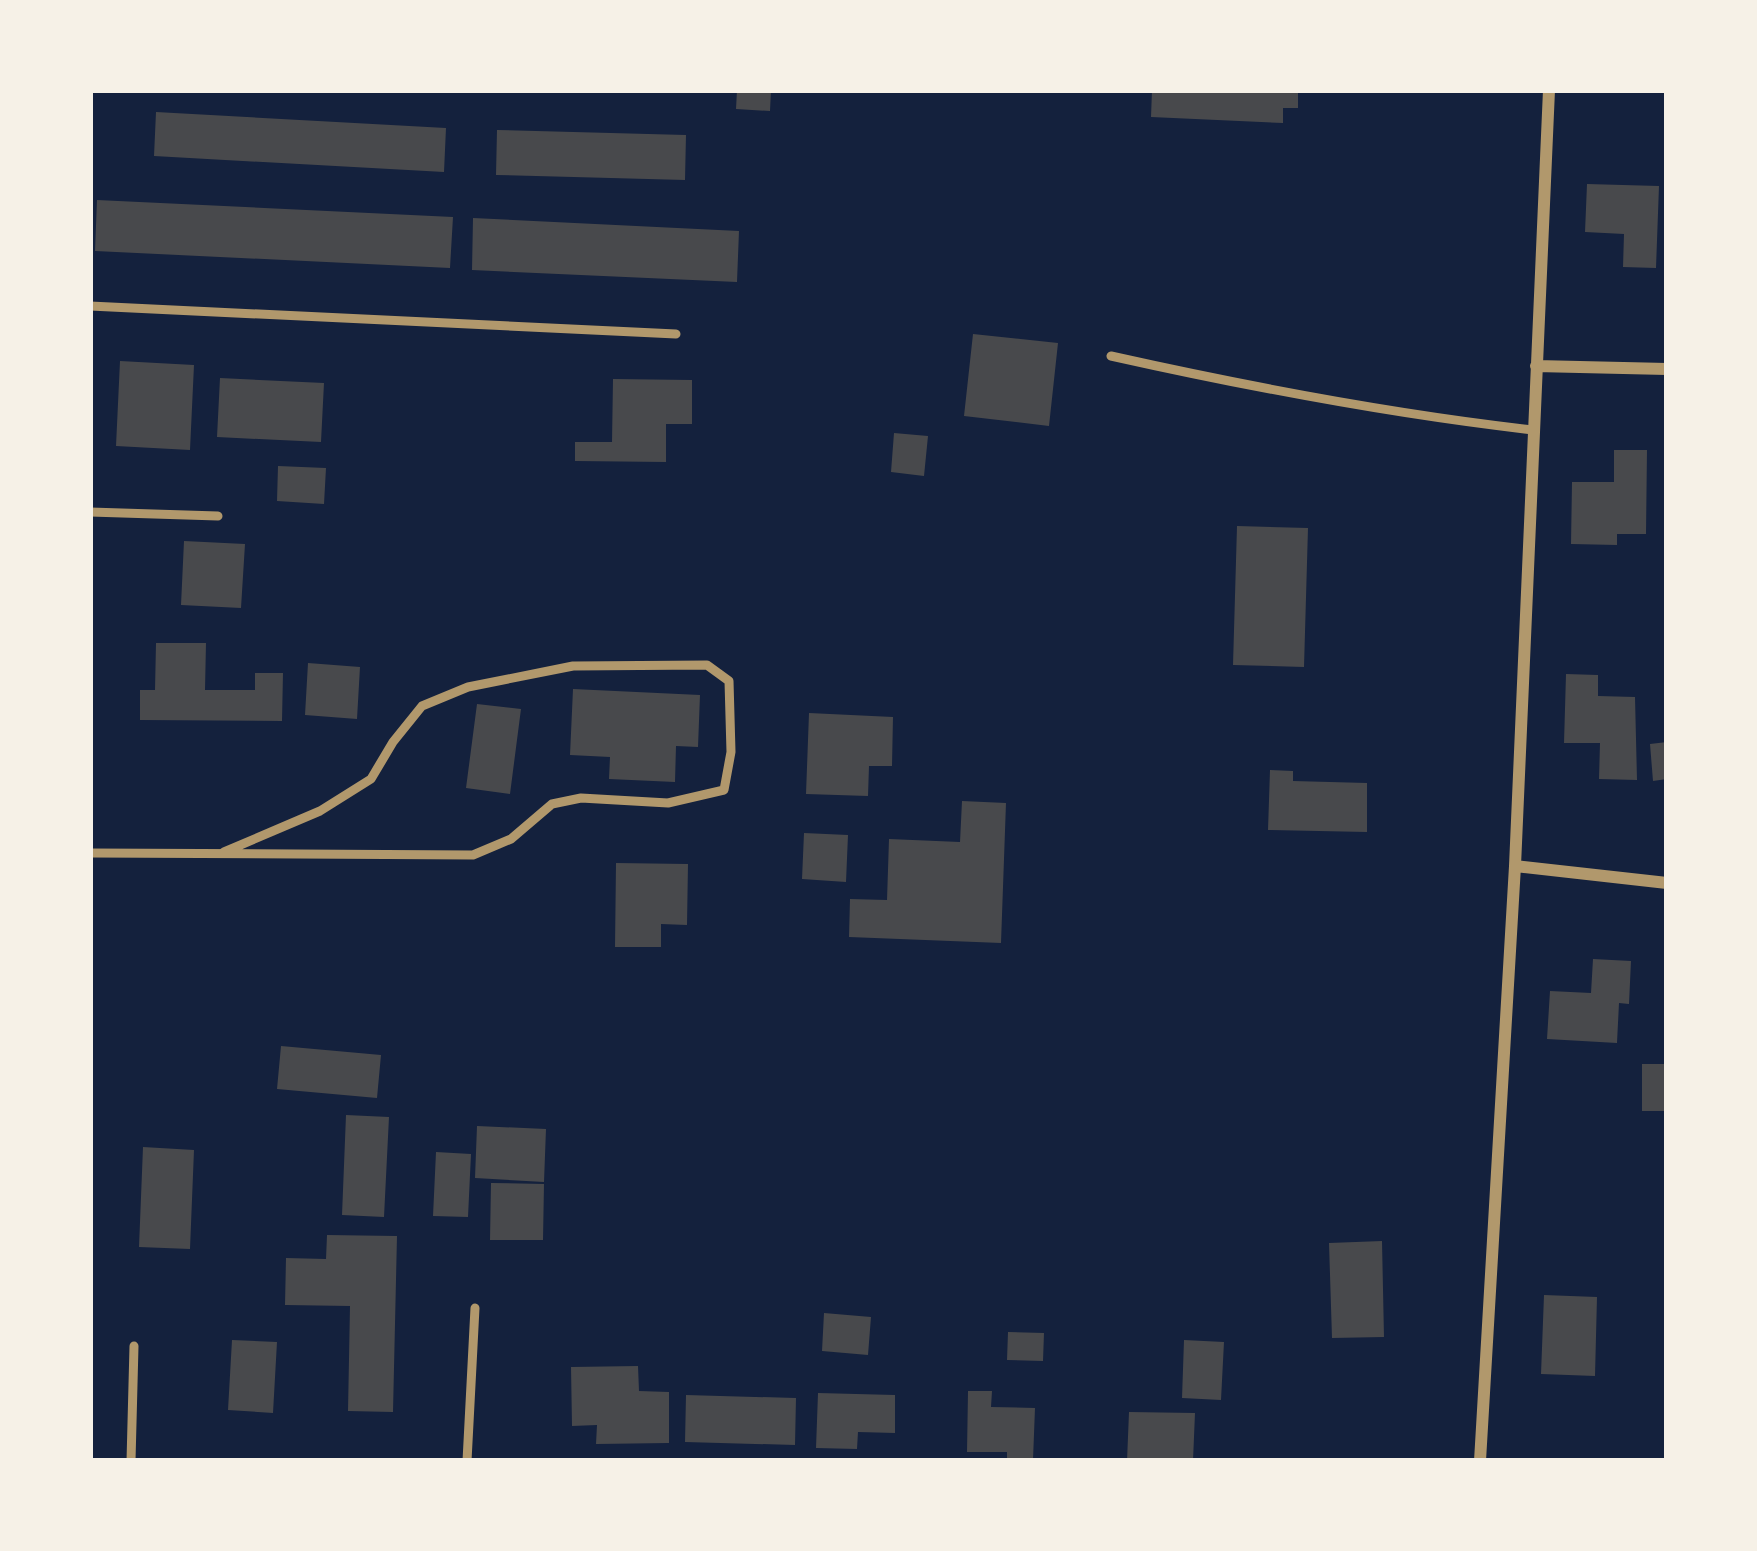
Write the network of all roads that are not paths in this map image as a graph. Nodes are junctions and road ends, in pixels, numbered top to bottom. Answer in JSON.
{"nodes":[{"id":1,"x":1549,"y":90,"type":"edge"},
{"id":2,"x":90,"y":306,"type":"edge"},
{"id":3,"x":676,"y":334,"type":"dead end"},
{"id":4,"x":1111,"y":356,"type":"dead end"},
{"id":5,"x":1536,"y":366,"type":"junction"},
{"id":6,"x":1667,"y":368,"type":"edge"},
{"id":7,"x":1533,"y":430,"type":"junction"},
{"id":8,"x":90,"y":512,"type":"edge"},
{"id":9,"x":218,"y":516,"type":"dead end"},
{"id":10,"x":224,"y":852,"type":"junction"},
{"id":11,"x":90,"y":853,"type":"edge"},
{"id":12,"x":1515,"y":866,"type":"junction"},
{"id":13,"x":1667,"y":883,"type":"edge"},
{"id":14,"x":475,"y":1308,"type":"dead end"},
{"id":15,"x":134,"y":1346,"type":"dead end"},
{"id":16,"x":131,"y":1461,"type":"edge"},
{"id":17,"x":467,"y":1461,"type":"edge"},
{"id":18,"x":1480,"y":1461,"type":"edge"}],
"edges":[{"from":1,"to":5,"type":"street"},
{"from":2,"to":3,"type":"lane"},
{"from":4,"to":7,"type":"lane"},
{"from":5,"to":6,"type":"street"},
{"from":5,"to":7,"type":"street"},
{"from":7,"to":12,"type":"street"},
{"from":8,"to":9,"type":"lane"},
{"from":10,"to":10,"type":"lane"},
{"from":10,"to":11,"type":"lane"},
{"from":12,"to":13,"type":"street"},
{"from":12,"to":18,"type":"street"},
{"from":14,"to":17,"type":"lane"},
{"from":15,"to":16,"type":"lane"}]}
